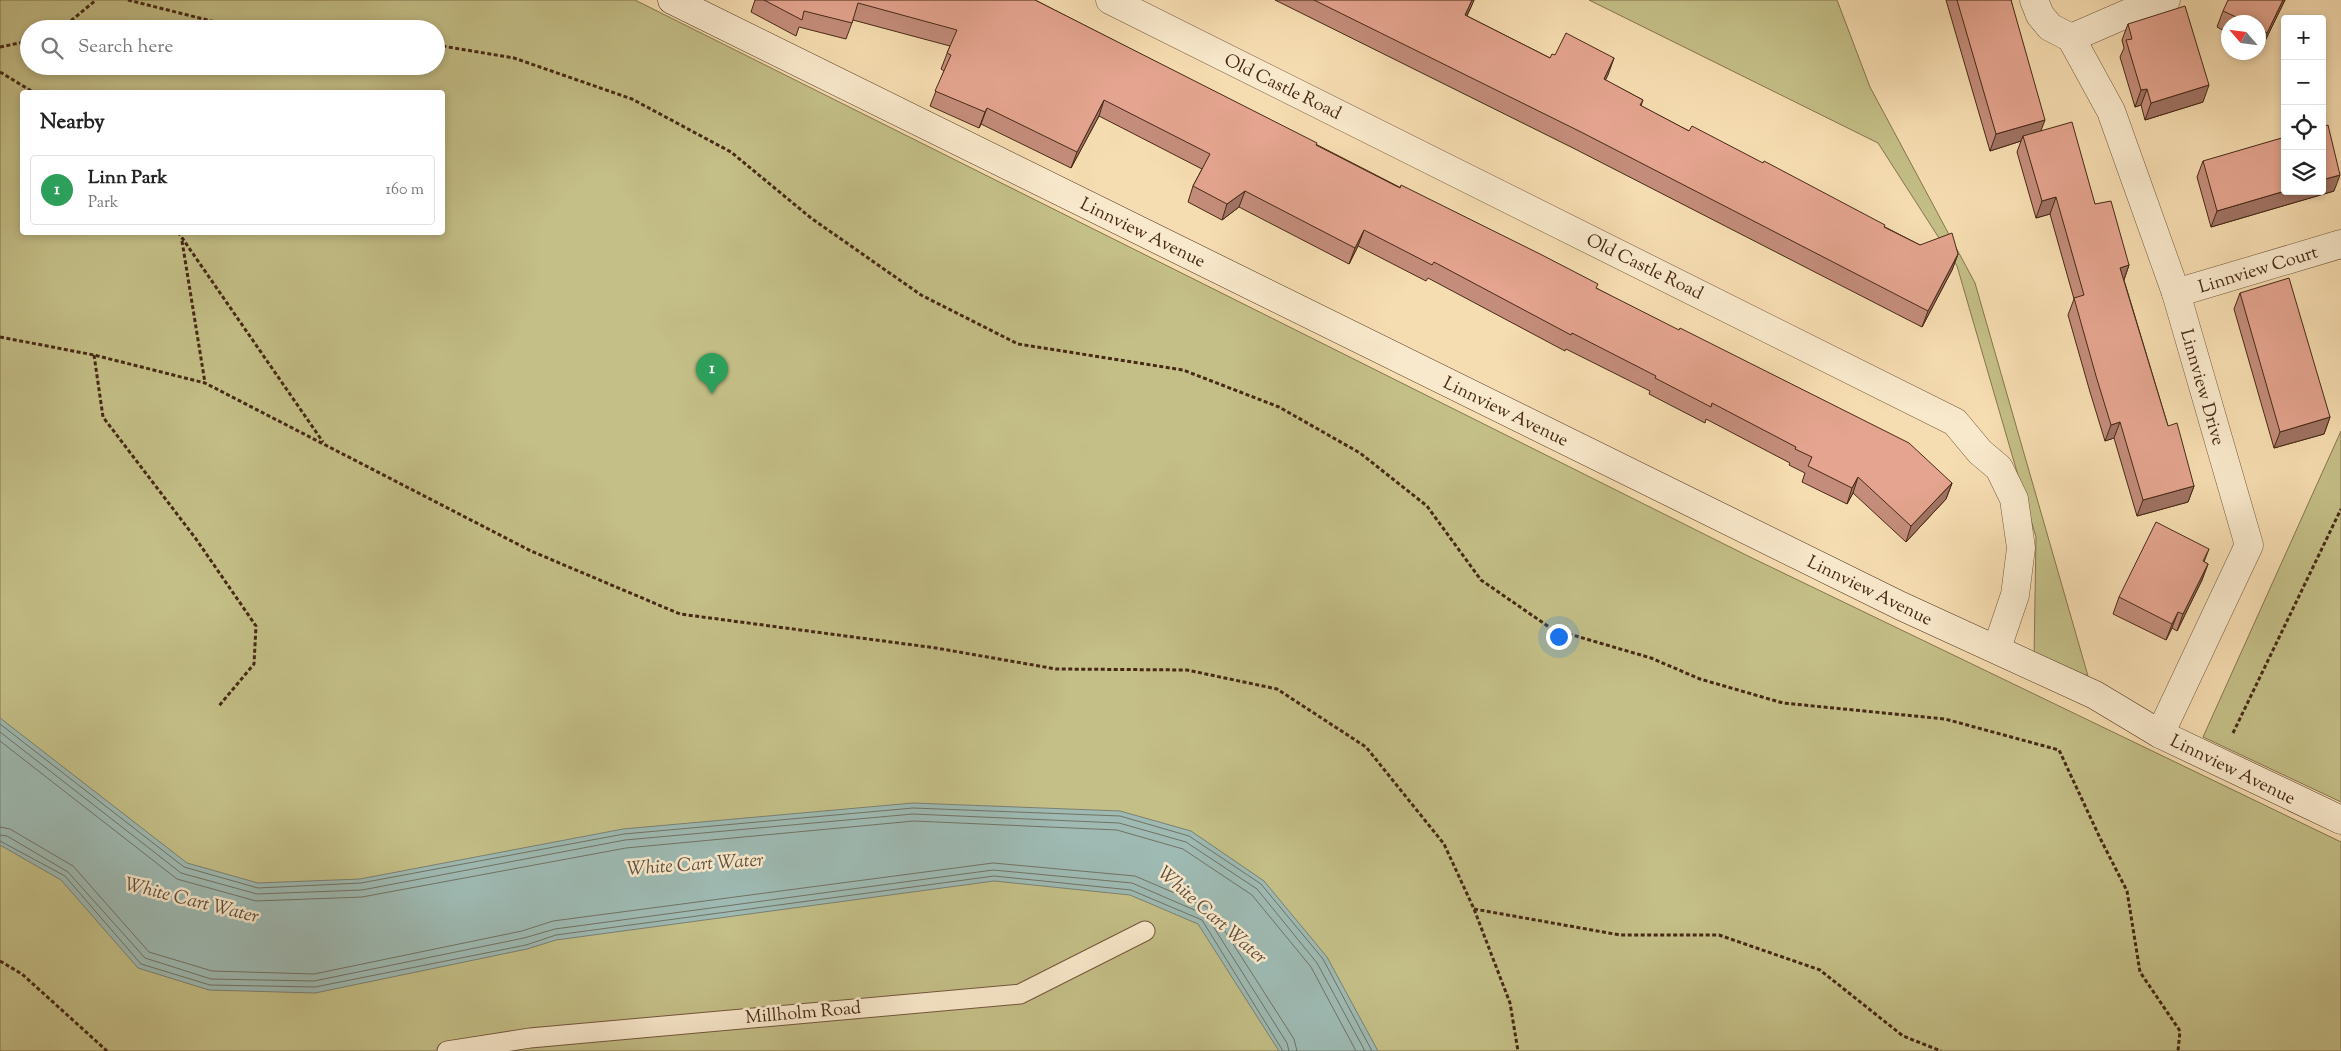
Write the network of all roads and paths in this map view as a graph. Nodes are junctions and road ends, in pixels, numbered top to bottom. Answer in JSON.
{"nodes":[{"id":1,"x":96,"y":0,"type":"edge"},
{"id":2,"x":128,"y":0,"type":"edge"},
{"id":3,"x":672,"y":0,"type":"edge"},
{"id":4,"x":1110,"y":0,"type":"edge"},
{"id":5,"x":2034,"y":0,"type":"edge"},
{"id":6,"x":2166,"y":0,"type":"edge"},
{"id":7,"x":72,"y":20,"type":"edge"},
{"id":8,"x":207,"y":20,"type":"edge"},
{"id":9,"x":2072,"y":38,"type":"junction"},
{"id":10,"x":20,"y":43,"type":"edge"},
{"id":11,"x":445,"y":46,"type":"edge"},
{"id":12,"x":0,"y":47,"type":"edge"},
{"id":13,"x":0,"y":72,"type":"edge"},
{"id":14,"x":30,"y":90,"type":"edge"},
{"id":15,"x":180,"y":235,"type":"edge"},
{"id":16,"x":182,"y":240,"type":"junction"},
{"id":17,"x":2341,"y":244,"type":"edge"},
{"id":18,"x":2176,"y":294,"type":"junction"},
{"id":19,"x":0,"y":337,"type":"edge"},
{"id":20,"x":94,"y":356,"type":"junction"},
{"id":21,"x":205,"y":383,"type":"junction"},
{"id":22,"x":323,"y":443,"type":"junction"},
{"id":23,"x":2341,"y":509,"type":"edge"},
{"id":24,"x":1997,"y":648,"type":"junction"},
{"id":25,"x":218,"y":707,"type":"dead end"},
{"id":26,"x":2160,"y":734,"type":"junction"},
{"id":27,"x":2195,"y":750,"type":"junction"},
{"id":28,"x":2341,"y":820,"type":"edge"},
{"id":29,"x":1474,"y":909,"type":"junction"},
{"id":30,"x":1145,"y":931,"type":"dead end"},
{"id":31,"x":0,"y":961,"type":"edge"},
{"id":32,"x":107,"y":1051,"type":"edge"},
{"id":33,"x":447,"y":1051,"type":"edge"},
{"id":34,"x":1518,"y":1051,"type":"edge"},
{"id":35,"x":1941,"y":1051,"type":"edge"},
{"id":36,"x":2178,"y":1051,"type":"edge"}],
"edges":[{"from":1,"to":7,"type":"path"},
{"from":2,"to":8,"type":"path"},
{"from":3,"to":24,"type":"street","name":"Linnview Avenue"},
{"from":4,"to":24,"type":"street","name":"Old Castle Road"},
{"from":5,"to":9,"type":"street"},
{"from":6,"to":9,"type":"street"},
{"from":9,"to":18,"type":"street","name":"Linnview Drive"},
{"from":10,"to":12,"type":"path"},
{"from":11,"to":36,"type":"path"},
{"from":13,"to":14,"type":"path"},
{"from":15,"to":16,"type":"path"},
{"from":16,"to":21,"type":"path"},
{"from":16,"to":22,"type":"path"},
{"from":17,"to":18,"type":"street","name":"Linnview Court"},
{"from":18,"to":26,"type":"street","name":"Linnview Drive"},
{"from":19,"to":20,"type":"path"},
{"from":20,"to":21,"type":"path"},
{"from":20,"to":25,"type":"path"},
{"from":21,"to":22,"type":"path"},
{"from":22,"to":29,"type":"path"},
{"from":23,"to":27,"type":"path"},
{"from":24,"to":26,"type":"street","name":"Linnview Avenue"},
{"from":26,"to":27,"type":"street","name":"Linnview Avenue"},
{"from":27,"to":28,"type":"street","name":"Linnview Avenue"},
{"from":29,"to":34,"type":"path"},
{"from":29,"to":35,"type":"path"},
{"from":30,"to":33,"type":"lane","name":"Millholm Road"},
{"from":31,"to":32,"type":"path"}]}
